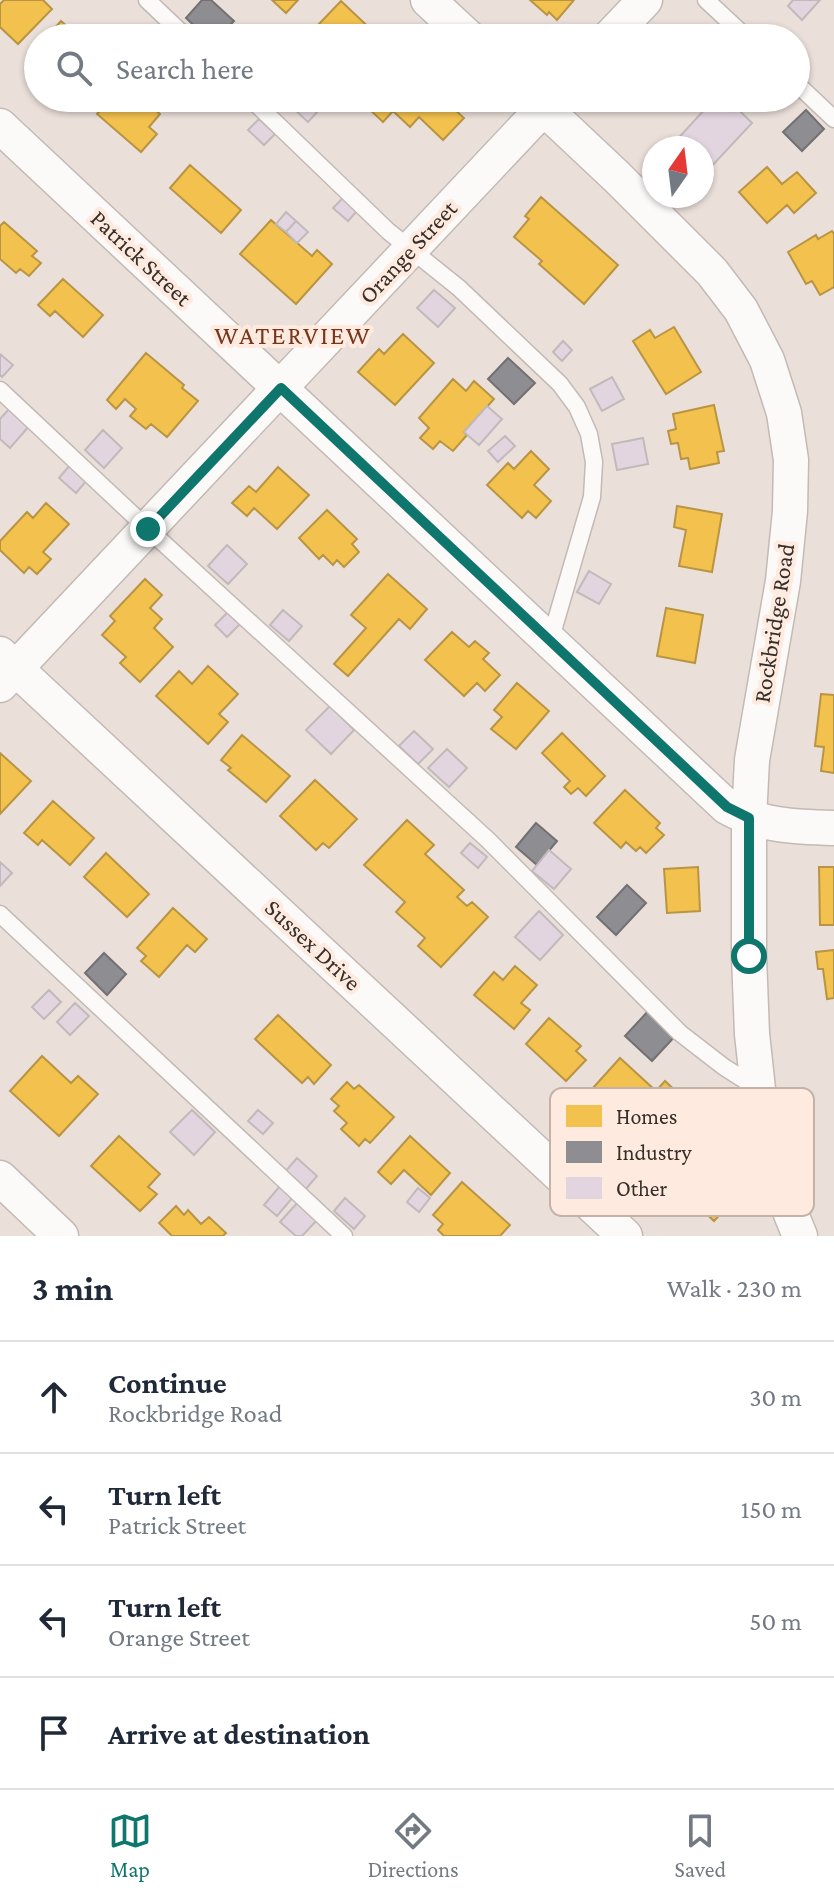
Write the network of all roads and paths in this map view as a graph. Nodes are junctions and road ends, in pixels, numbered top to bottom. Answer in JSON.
{"nodes":[{"id":1,"x":147,"y":0,"type":"edge"},
{"id":2,"x":428,"y":0,"type":"edge"},
{"id":3,"x":645,"y":0,"type":"edge"},
{"id":4,"x":706,"y":0,"type":"edge"},
{"id":5,"x":172,"y":24,"type":"edge"},
{"id":6,"x":454,"y":24,"type":"edge"},
{"id":7,"x":622,"y":24,"type":"edge"},
{"id":8,"x":732,"y":24,"type":"edge"},
{"id":9,"x":810,"y":96,"type":"edge"},
{"id":10,"x":265,"y":112,"type":"edge"},
{"id":11,"x":533,"y":112,"type":"edge"},
{"id":12,"x":554,"y":112,"type":"edge"},
{"id":13,"x":834,"y":119,"type":"edge"},
{"id":14,"x":0,"y":126,"type":"edge"},
{"id":15,"x":412,"y":249,"type":"junction"},
{"id":16,"x":281,"y":388,"type":"junction"},
{"id":17,"x":0,"y":390,"type":"edge"},
{"id":18,"x":148,"y":529,"type":"junction"},
{"id":19,"x":550,"y":641,"type":"junction"},
{"id":20,"x":5,"y":669,"type":"edge"},
{"id":21,"x":749,"y":818,"type":"junction"},
{"id":22,"x":834,"y":828,"type":"edge"},
{"id":23,"x":0,"y":914,"type":"edge"},
{"id":24,"x":756,"y":1088,"type":"edge"},
{"id":25,"x":758,"y":1088,"type":"edge"},
{"id":26,"x":550,"y":1167,"type":"edge"},
{"id":27,"x":0,"y":1178,"type":"edge"},
{"id":28,"x":603,"y":1216,"type":"edge"},
{"id":29,"x":61,"y":1236,"type":"edge"},
{"id":30,"x":344,"y":1236,"type":"edge"},
{"id":31,"x":625,"y":1236,"type":"edge"}],
"edges":[{"from":1,"to":5,"type":"lane"},
{"from":2,"to":6,"type":"street"},
{"from":3,"to":7,"type":"street"},
{"from":4,"to":8,"type":"lane"},
{"from":9,"to":13,"type":"lane"},
{"from":10,"to":15,"type":"lane"},
{"from":11,"to":15,"type":"street","name":"Orange Street"},
{"from":12,"to":21,"type":"street","name":"Rockbridge Road"},
{"from":14,"to":16,"type":"street","name":"Patrick Street"},
{"from":15,"to":16,"type":"street","name":"Orange Street"},
{"from":15,"to":19,"type":"lane"},
{"from":16,"to":18,"type":"street","name":"Orange Street"},
{"from":16,"to":19,"type":"street","name":"Patrick Street"},
{"from":17,"to":18,"type":"lane"},
{"from":18,"to":20,"type":"street","name":"Orange Street"},
{"from":18,"to":24,"type":"lane"},
{"from":19,"to":21,"type":"street","name":"Patrick Street"},
{"from":20,"to":26,"type":"street","name":"Sussex Drive"},
{"from":21,"to":22,"type":"street","name":"Patrick Street"},
{"from":21,"to":25,"type":"street","name":"Rockbridge Road"},
{"from":23,"to":30,"type":"lane"},
{"from":27,"to":29,"type":"street"},
{"from":28,"to":31,"type":"street","name":"Sussex Drive"}]}
